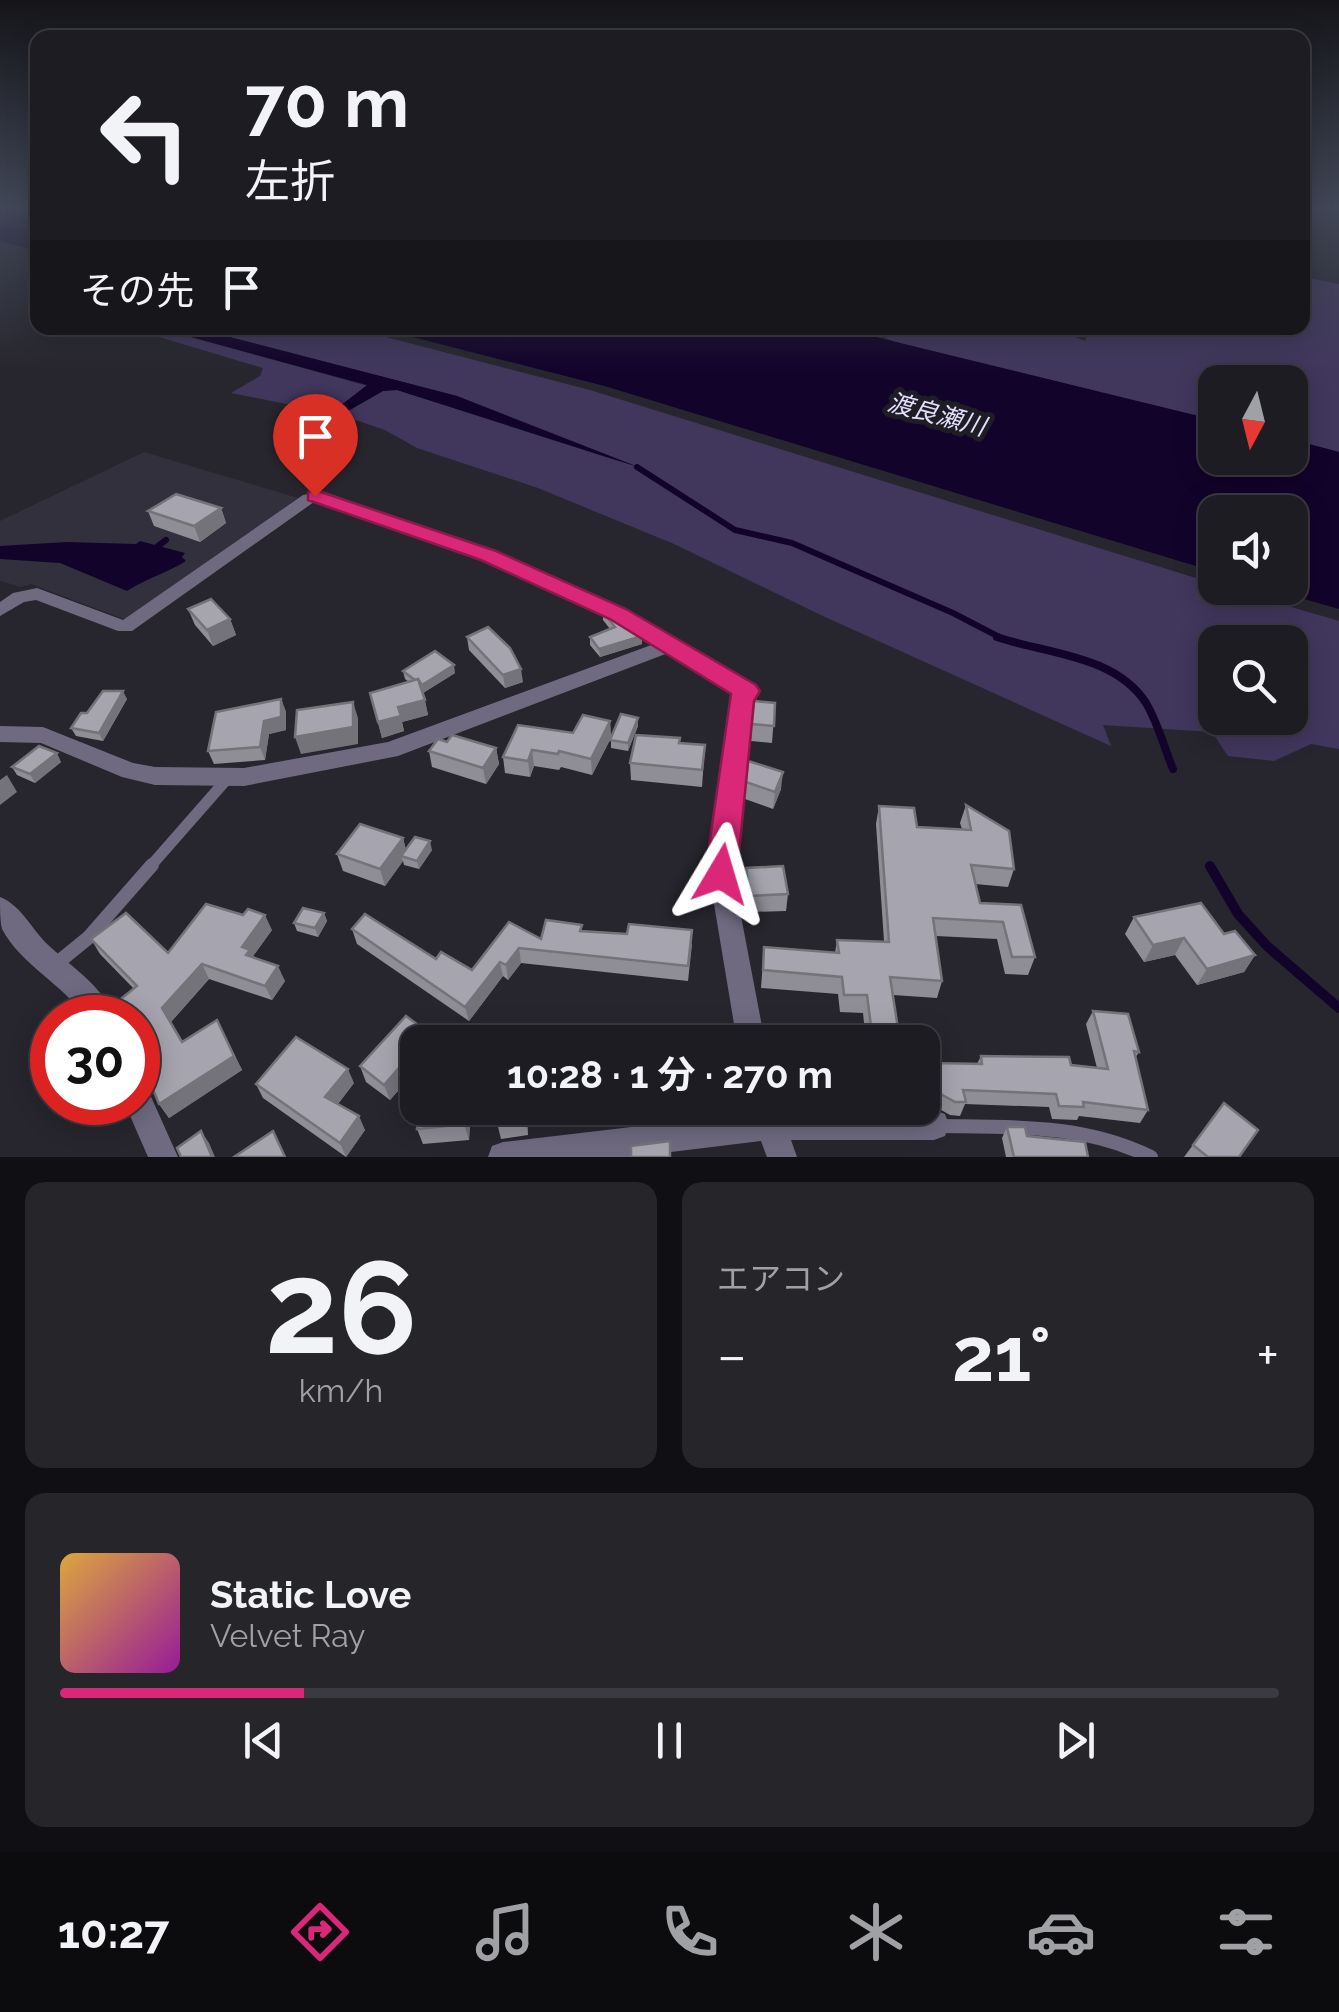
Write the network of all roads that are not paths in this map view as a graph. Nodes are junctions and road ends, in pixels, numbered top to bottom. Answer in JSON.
{"nodes":[{"id":1,"x":0,"y":610,"type":"edge"},
{"id":2,"x":672,"y":644,"type":"junction"},
{"id":3,"x":0,"y":734,"type":"edge"},
{"id":4,"x":227,"y":778,"type":"junction"},
{"id":5,"x":0,"y":908,"type":"edge"},
{"id":6,"x":54,"y":966,"type":"junction"},
{"id":7,"x":86,"y":995,"type":"edge"},
{"id":8,"x":747,"y":1025,"type":"edge"},
{"id":9,"x":149,"y":1125,"type":"edge"},
{"id":10,"x":710,"y":1125,"type":"edge"},
{"id":11,"x":771,"y":1125,"type":"edge"},
{"id":12,"x":934,"y":1125,"type":"edge"},
{"id":13,"x":162,"y":1157,"type":"edge"},
{"id":14,"x":504,"y":1157,"type":"edge"},
{"id":15,"x":782,"y":1157,"type":"edge"},
{"id":16,"x":1151,"y":1157,"type":"edge"}],
"edges":[{"from":1,"to":2,"type":"street"},
{"from":2,"to":4,"type":"street"},
{"from":2,"to":8,"type":"street"},
{"from":3,"to":4,"type":"street"},
{"from":4,"to":6,"type":"lane"},
{"from":5,"to":6,"type":"street"},
{"from":6,"to":7,"type":"street"},
{"from":9,"to":13,"type":"street"},
{"from":10,"to":14,"type":"street"},
{"from":11,"to":15,"type":"street"},
{"from":12,"to":16,"type":"lane"}]}
